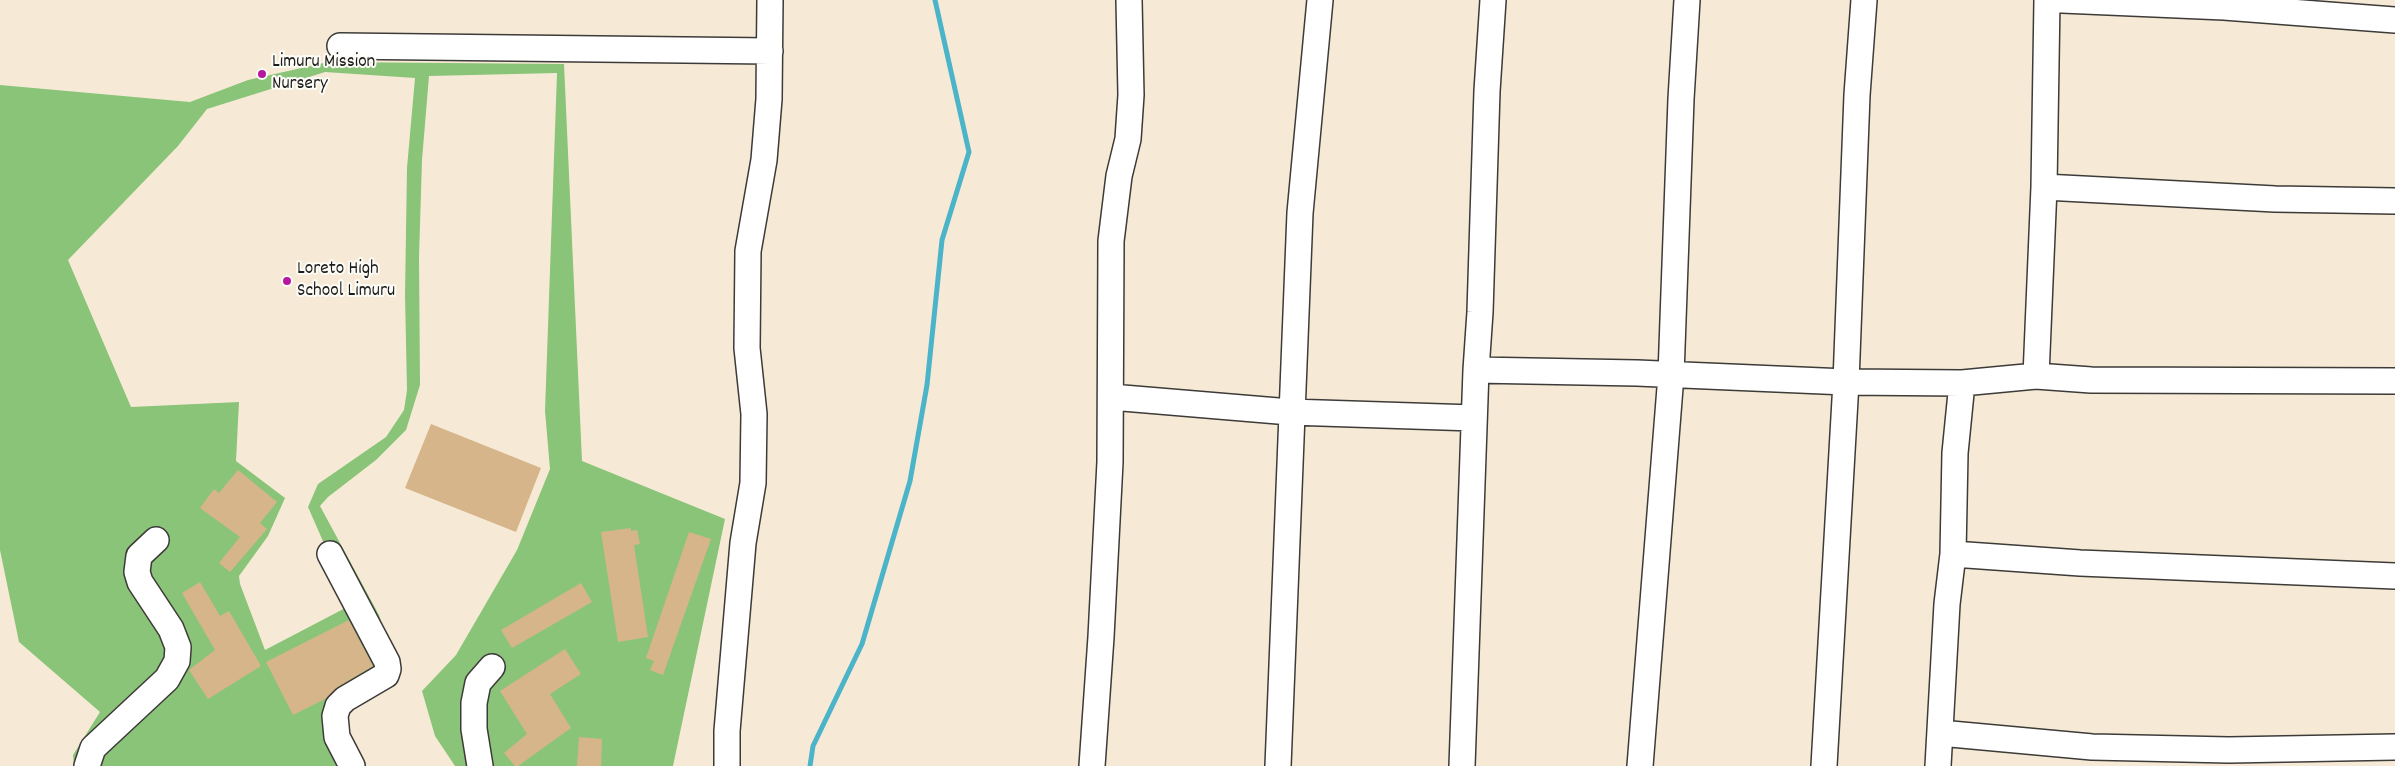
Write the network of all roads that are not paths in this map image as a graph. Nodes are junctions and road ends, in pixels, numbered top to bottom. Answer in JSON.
{"nodes":[{"id":1,"x":770,"y":0,"type":"edge"},
{"id":2,"x":1129,"y":0,"type":"edge"},
{"id":3,"x":1320,"y":0,"type":"edge"},
{"id":4,"x":1493,"y":0,"type":"edge"},
{"id":5,"x":1686,"y":0,"type":"edge"},
{"id":6,"x":1864,"y":0,"type":"edge"},
{"id":7,"x":2047,"y":0,"type":"edge"},
{"id":8,"x":2062,"y":0,"type":"edge"},
{"id":9,"x":2395,"y":20,"type":"edge"},
{"id":10,"x":340,"y":46,"type":"dead end"},
{"id":11,"x":770,"y":52,"type":"junction"},
{"id":12,"x":2044,"y":187,"type":"junction"},
{"id":13,"x":2395,"y":201,"type":"edge"},
{"id":14,"x":1476,"y":370,"type":"junction"},
{"id":15,"x":1671,"y":375,"type":"junction"},
{"id":16,"x":2036,"y":376,"type":"junction"},
{"id":17,"x":2395,"y":380,"type":"edge"},
{"id":18,"x":1846,"y":382,"type":"junction"},
{"id":19,"x":1962,"y":382,"type":"junction"},
{"id":20,"x":1111,"y":397,"type":"junction"},
{"id":21,"x":1290,"y":412,"type":"junction"},
{"id":22,"x":1474,"y":418,"type":"junction"},
{"id":23,"x":156,"y":540,"type":"dead end"},
{"id":24,"x":330,"y":554,"type":"dead end"},
{"id":25,"x":1953,"y":554,"type":"junction"},
{"id":26,"x":2395,"y":576,"type":"edge"},
{"id":27,"x":492,"y":667,"type":"dead end"},
{"id":28,"x":1940,"y":733,"type":"junction"},
{"id":29,"x":2395,"y":748,"type":"edge"},
{"id":30,"x":87,"y":766,"type":"edge"},
{"id":31,"x":352,"y":766,"type":"edge"},
{"id":32,"x":480,"y":766,"type":"edge"},
{"id":33,"x":727,"y":766,"type":"edge"},
{"id":34,"x":1092,"y":766,"type":"edge"},
{"id":35,"x":1278,"y":766,"type":"edge"},
{"id":36,"x":1462,"y":766,"type":"edge"},
{"id":37,"x":1640,"y":766,"type":"edge"},
{"id":38,"x":1824,"y":766,"type":"edge"},
{"id":39,"x":1938,"y":766,"type":"edge"}],
"edges":[{"from":1,"to":11,"type":"street"},
{"from":2,"to":20,"type":"street"},
{"from":3,"to":21,"type":"street"},
{"from":4,"to":14,"type":"street"},
{"from":5,"to":15,"type":"street"},
{"from":6,"to":18,"type":"street"},
{"from":7,"to":12,"type":"street"},
{"from":8,"to":9,"type":"street"},
{"from":10,"to":11,"type":"street"},
{"from":11,"to":33,"type":"street"},
{"from":12,"to":13,"type":"street"},
{"from":12,"to":16,"type":"street"},
{"from":14,"to":15,"type":"street"},
{"from":14,"to":22,"type":"street"},
{"from":15,"to":18,"type":"street"},
{"from":15,"to":37,"type":"street"},
{"from":16,"to":17,"type":"street"},
{"from":16,"to":19,"type":"street"},
{"from":18,"to":19,"type":"street"},
{"from":18,"to":38,"type":"street"},
{"from":19,"to":25,"type":"street"},
{"from":20,"to":21,"type":"street"},
{"from":20,"to":34,"type":"street"},
{"from":21,"to":22,"type":"street"},
{"from":21,"to":35,"type":"street"},
{"from":22,"to":36,"type":"street"},
{"from":23,"to":30,"type":"street"},
{"from":24,"to":31,"type":"street"},
{"from":25,"to":26,"type":"street"},
{"from":25,"to":28,"type":"street"},
{"from":27,"to":32,"type":"street"},
{"from":28,"to":29,"type":"street"},
{"from":28,"to":39,"type":"street"}]}
